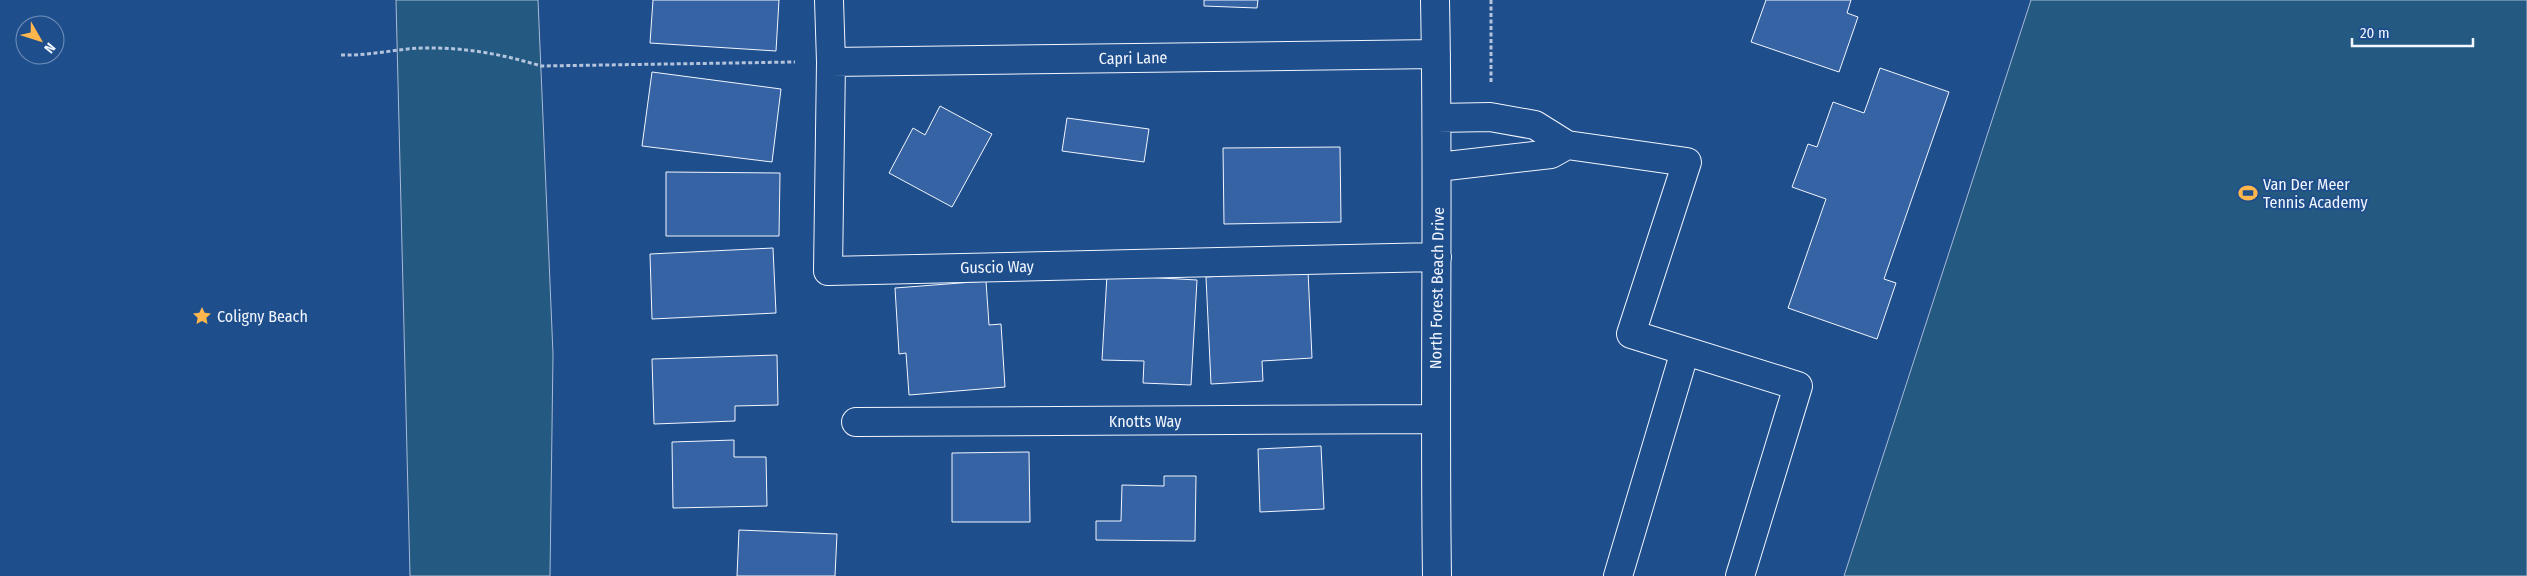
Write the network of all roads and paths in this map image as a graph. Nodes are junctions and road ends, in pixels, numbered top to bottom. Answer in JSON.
{"nodes":[{"id":1,"x":829,"y":0,"type":"edge"},
{"id":2,"x":1435,"y":0,"type":"edge"},
{"id":3,"x":1491,"y":0,"type":"edge"},
{"id":4,"x":1436,"y":54,"type":"junction"},
{"id":5,"x":341,"y":55,"type":"dead end"},
{"id":6,"x":831,"y":62,"type":"junction"},
{"id":7,"x":1490,"y":117,"type":"junction"},
{"id":8,"x":1437,"y":118,"type":"junction"},
{"id":9,"x":1567,"y":145,"type":"junction"},
{"id":10,"x":1438,"y":167,"type":"junction"},
{"id":11,"x":1437,"y":258,"type":"junction"},
{"id":12,"x":1685,"y":351,"type":"junction"},
{"id":13,"x":1435,"y":419,"type":"junction"},
{"id":14,"x":856,"y":422,"type":"dead end"},
{"id":15,"x":1437,"y":576,"type":"edge"},
{"id":16,"x":1618,"y":576,"type":"edge"},
{"id":17,"x":1740,"y":576,"type":"edge"}],
"edges":[{"from":1,"to":6,"type":"street","name":"Guscio Way"},
{"from":2,"to":4,"type":"street","name":"North Forest Beach Drive"},
{"from":3,"to":7,"type":"path"},
{"from":4,"to":6,"type":"street","name":"Capri Lane"},
{"from":4,"to":8,"type":"street","name":"North Forest Beach Drive"},
{"from":5,"to":6,"type":"path"},
{"from":6,"to":11,"type":"street","name":"Guscio Way"},
{"from":7,"to":8,"type":"street"},
{"from":7,"to":9,"type":"street"},
{"from":8,"to":10,"type":"street","name":"North Forest Beach Drive"},
{"from":9,"to":10,"type":"street"},
{"from":9,"to":12,"type":"street"},
{"from":10,"to":11,"type":"street","name":"North Forest Beach Drive"},
{"from":11,"to":13,"type":"street","name":"North Forest Beach Drive"},
{"from":12,"to":16,"type":"street"},
{"from":12,"to":17,"type":"street"},
{"from":13,"to":14,"type":"street","name":"Knotts Way"},
{"from":13,"to":15,"type":"street","name":"North Forest Beach Drive"}]}
